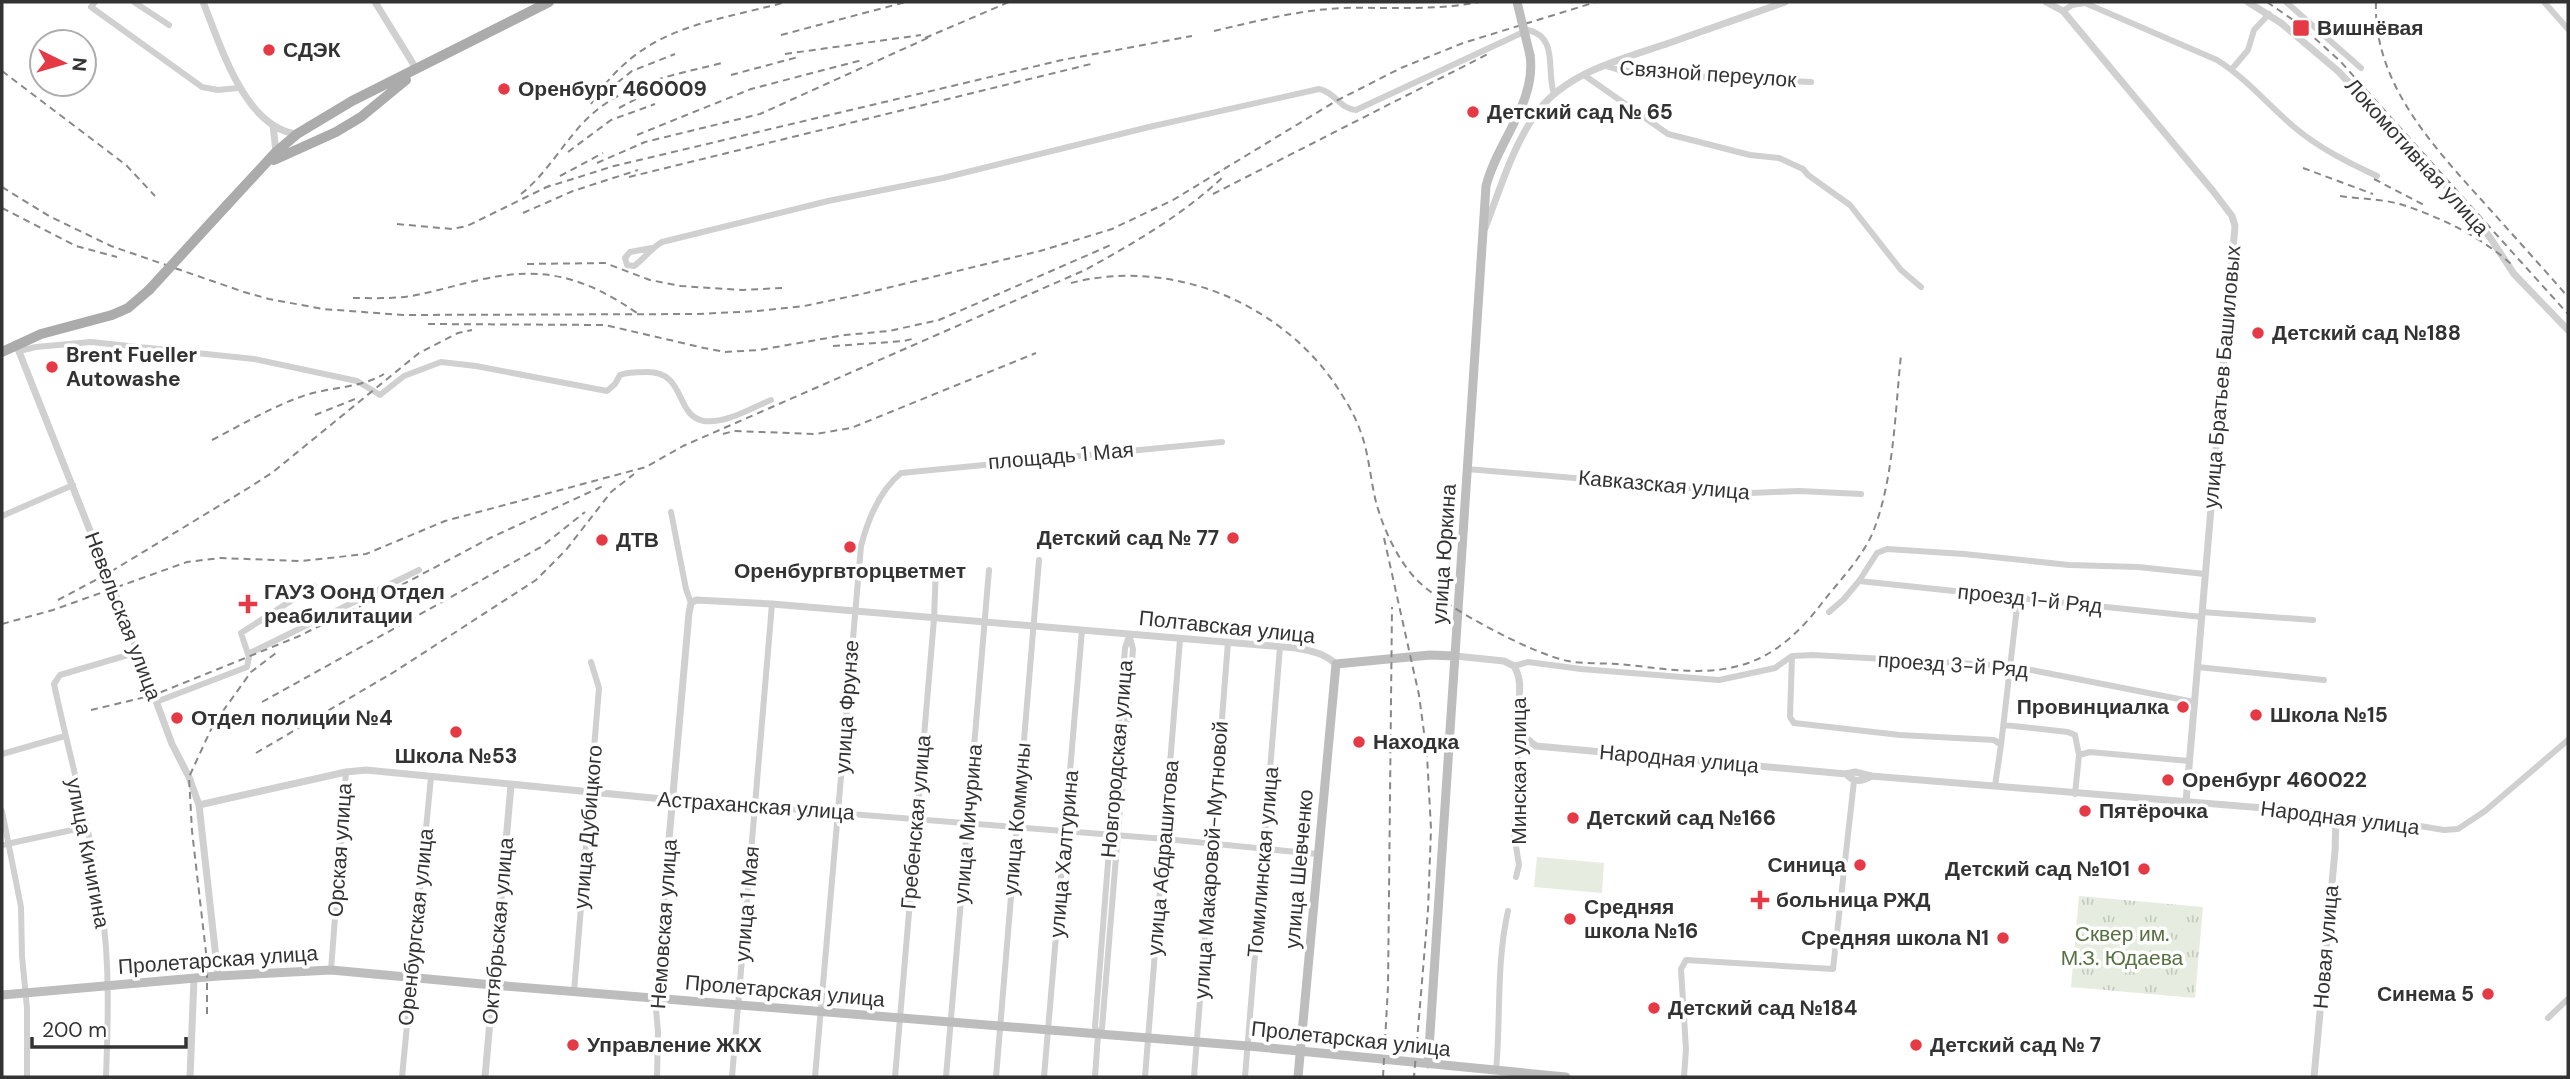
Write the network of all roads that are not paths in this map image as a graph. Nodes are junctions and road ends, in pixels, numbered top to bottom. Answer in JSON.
{"nodes":[{"id":1,"x":95,"y":2,"type":"edge"},
{"id":2,"x":134,"y":2,"type":"edge"},
{"id":3,"x":203,"y":2,"type":"edge"},
{"id":4,"x":375,"y":2,"type":"edge"},
{"id":5,"x":549,"y":2,"type":"edge"},
{"id":6,"x":1517,"y":2,"type":"edge"},
{"id":7,"x":1785,"y":2,"type":"edge"},
{"id":8,"x":2046,"y":2,"type":"edge"},
{"id":9,"x":2248,"y":2,"type":"edge"},
{"id":10,"x":2286,"y":2,"type":"edge"},
{"id":11,"x":2544,"y":2,"type":"edge"},
{"id":12,"x":2063,"y":11,"type":"junction"},
{"id":13,"x":2269,"y":15,"type":"junction"},
{"id":14,"x":169,"y":25,"type":"dead end"},
{"id":15,"x":2568,"y":29,"type":"edge"},
{"id":16,"x":1606,"y":66,"type":"junction"},
{"id":17,"x":2361,"y":68,"type":"dead end"},
{"id":18,"x":2232,"y":69,"type":"junction"},
{"id":19,"x":417,"y":70,"type":"junction"},
{"id":20,"x":1584,"y":75,"type":"junction"},
{"id":21,"x":1811,"y":82,"type":"dead end"},
{"id":22,"x":238,"y":88,"type":"junction"},
{"id":23,"x":1554,"y":94,"type":"junction"},
{"id":24,"x":352,"y":102,"type":"junction"},
{"id":25,"x":325,"y":117,"type":"junction"},
{"id":26,"x":361,"y":117,"type":"junction"},
{"id":27,"x":273,"y":124,"type":"junction"},
{"id":28,"x":336,"y":132,"type":"junction"},
{"id":29,"x":297,"y":134,"type":"junction"},
{"id":30,"x":276,"y":152,"type":"junction"},
{"id":31,"x":264,"y":165,"type":"junction"},
{"id":32,"x":1491,"y":169,"type":"junction"},
{"id":33,"x":2377,"y":176,"type":"dead end"},
{"id":34,"x":1506,"y":177,"type":"junction"},
{"id":35,"x":1483,"y":232,"type":"junction"},
{"id":36,"x":652,"y":248,"type":"dead end"},
{"id":37,"x":1921,"y":287,"type":"dead end"},
{"id":38,"x":2568,"y":330,"type":"edge"},
{"id":39,"x":17,"y":348,"type":"junction"},
{"id":40,"x":2,"y":352,"type":"edge"},
{"id":41,"x":771,"y":400,"type":"dead end"},
{"id":42,"x":1222,"y":442,"type":"dead end"},
{"id":43,"x":1467,"y":469,"type":"junction"},
{"id":44,"x":901,"y":473,"type":"joint"},
{"id":45,"x":73,"y":485,"type":"junction"},
{"id":46,"x":1861,"y":494,"type":"dead end"},
{"id":47,"x":671,"y":512,"type":"dead end"},
{"id":48,"x":2,"y":516,"type":"edge"},
{"id":49,"x":1039,"y":560,"type":"dead end"},
{"id":50,"x":936,"y":568,"type":"dead end"},
{"id":51,"x":419,"y":570,"type":"dead end"},
{"id":52,"x":989,"y":570,"type":"dead end"},
{"id":53,"x":2205,"y":574,"type":"junction"},
{"id":54,"x":1858,"y":581,"type":"junction"},
{"id":55,"x":314,"y":586,"type":"dead end"},
{"id":56,"x":691,"y":603,"type":"junction"},
{"id":57,"x":772,"y":604,"type":"junction"},
{"id":58,"x":2017,"y":607,"type":"dead end"},
{"id":59,"x":854,"y":612,"type":"junction"},
{"id":60,"x":1829,"y":612,"type":"dead end"},
{"id":61,"x":2202,"y":614,"type":"junction"},
{"id":62,"x":934,"y":618,"type":"junction"},
{"id":63,"x":2313,"y":620,"type":"dead end"},
{"id":64,"x":984,"y":622,"type":"junction"},
{"id":65,"x":1032,"y":626,"type":"junction"},
{"id":66,"x":1082,"y":630,"type":"junction"},
{"id":67,"x":1129,"y":635,"type":"junction"},
{"id":68,"x":1180,"y":639,"type":"junction"},
{"id":69,"x":1228,"y":642,"type":"junction"},
{"id":70,"x":1280,"y":647,"type":"junction"},
{"id":71,"x":138,"y":652,"type":"junction"},
{"id":72,"x":248,"y":654,"type":"junction"},
{"id":73,"x":1455,"y":656,"type":"junction"},
{"id":74,"x":1792,"y":656,"type":"junction"},
{"id":75,"x":592,"y":662,"type":"dead end"},
{"id":76,"x":1336,"y":664,"type":"junction"},
{"id":77,"x":1514,"y":666,"type":"junction"},
{"id":78,"x":2011,"y":666,"type":"junction"},
{"id":79,"x":2197,"y":667,"type":"junction"},
{"id":80,"x":2324,"y":680,"type":"dead end"},
{"id":81,"x":156,"y":702,"type":"junction"},
{"id":82,"x":2194,"y":702,"type":"junction"},
{"id":83,"x":2004,"y":725,"type":"junction"},
{"id":84,"x":1519,"y":728,"type":"junction"},
{"id":85,"x":65,"y":736,"type":"junction"},
{"id":86,"x":2568,"y":740,"type":"edge"},
{"id":87,"x":2001,"y":745,"type":"junction"},
{"id":88,"x":2,"y":754,"type":"edge"},
{"id":89,"x":2079,"y":755,"type":"junction"},
{"id":90,"x":2189,"y":761,"type":"junction"},
{"id":91,"x":346,"y":772,"type":"junction"},
{"id":92,"x":1846,"y":774,"type":"junction"},
{"id":93,"x":431,"y":776,"type":"junction"},
{"id":94,"x":1871,"y":776,"type":"junction"},
{"id":95,"x":1854,"y":781,"type":"junction"},
{"id":96,"x":511,"y":785,"type":"junction"},
{"id":97,"x":1995,"y":786,"type":"junction"},
{"id":98,"x":591,"y":793,"type":"junction"},
{"id":99,"x":2076,"y":793,"type":"junction"},
{"id":100,"x":673,"y":800,"type":"junction"},
{"id":101,"x":2186,"y":802,"type":"junction"},
{"id":102,"x":199,"y":805,"type":"junction"},
{"id":103,"x":755,"y":807,"type":"junction"},
{"id":104,"x":2,"y":811,"type":"edge"},
{"id":105,"x":839,"y":812,"type":"junction"},
{"id":106,"x":2336,"y":817,"type":"junction"},
{"id":107,"x":916,"y":820,"type":"junction"},
{"id":108,"x":969,"y":824,"type":"junction"},
{"id":109,"x":86,"y":827,"type":"junction"},
{"id":110,"x":1017,"y":828,"type":"junction"},
{"id":111,"x":1066,"y":832,"type":"junction"},
{"id":112,"x":1115,"y":835,"type":"junction"},
{"id":113,"x":1165,"y":839,"type":"junction"},
{"id":114,"x":5,"y":844,"type":"edge"},
{"id":115,"x":1213,"y":844,"type":"junction"},
{"id":116,"x":1264,"y":849,"type":"junction"},
{"id":117,"x":1317,"y":854,"type":"junction"},
{"id":118,"x":1516,"y":877,"type":"dead end"},
{"id":119,"x":1508,"y":911,"type":"dead end"},
{"id":120,"x":331,"y":970,"type":"junction"},
{"id":121,"x":218,"y":976,"type":"junction"},
{"id":122,"x":410,"y":978,"type":"junction"},
{"id":123,"x":194,"y":979,"type":"junction"},
{"id":124,"x":494,"y":985,"type":"junction"},
{"id":125,"x":106,"y":986,"type":"junction"},
{"id":126,"x":574,"y":992,"type":"junction"},
{"id":127,"x":25,"y":994,"type":"junction"},
{"id":128,"x":2,"y":995,"type":"edge"},
{"id":129,"x":655,"y":998,"type":"junction"},
{"id":130,"x":2568,"y":999,"type":"edge"},
{"id":131,"x":738,"y":1005,"type":"junction"},
{"id":132,"x":821,"y":1012,"type":"junction"},
{"id":133,"x":900,"y":1018,"type":"junction"},
{"id":134,"x":2548,"y":1018,"type":"dead end"},
{"id":135,"x":951,"y":1023,"type":"junction"},
{"id":136,"x":1000,"y":1026,"type":"junction"},
{"id":137,"x":1048,"y":1031,"type":"junction"},
{"id":138,"x":1098,"y":1035,"type":"junction"},
{"id":139,"x":1148,"y":1039,"type":"junction"},
{"id":140,"x":1197,"y":1043,"type":"junction"},
{"id":141,"x":1248,"y":1046,"type":"junction"},
{"id":142,"x":1300,"y":1052,"type":"junction"},
{"id":143,"x":1428,"y":1064,"type":"junction"},
{"id":144,"x":1496,"y":1071,"type":"junction"},
{"id":145,"x":26,"y":1077,"type":"edge"},
{"id":146,"x":106,"y":1077,"type":"edge"},
{"id":147,"x":190,"y":1077,"type":"edge"},
{"id":148,"x":402,"y":1077,"type":"edge"},
{"id":149,"x":485,"y":1077,"type":"edge"},
{"id":150,"x":657,"y":1077,"type":"edge"},
{"id":151,"x":732,"y":1077,"type":"edge"},
{"id":152,"x":815,"y":1077,"type":"edge"},
{"id":153,"x":895,"y":1077,"type":"edge"},
{"id":154,"x":946,"y":1077,"type":"edge"},
{"id":155,"x":996,"y":1077,"type":"edge"},
{"id":156,"x":1044,"y":1077,"type":"edge"},
{"id":157,"x":1095,"y":1077,"type":"edge"},
{"id":158,"x":1145,"y":1077,"type":"edge"},
{"id":159,"x":1194,"y":1077,"type":"edge"},
{"id":160,"x":1245,"y":1077,"type":"edge"},
{"id":161,"x":1298,"y":1077,"type":"edge"},
{"id":162,"x":1566,"y":1077,"type":"edge"},
{"id":163,"x":1684,"y":1077,"type":"edge"},
{"id":164,"x":2314,"y":1077,"type":"edge"}],
"edges":[{"from":1,"to":22,"type":"street"},
{"from":2,"to":14,"type":"street"},
{"from":3,"to":22,"type":"street"},
{"from":4,"to":19,"type":"street"},
{"from":5,"to":19,"type":"main road"},
{"from":6,"to":32,"type":"main road","name":"улица Юркина","bridge":true},
{"from":7,"to":16,"type":"street"},
{"from":8,"to":12,"type":"street"},
{"from":9,"to":13,"type":"street","name":"Локомотивная улица"},
{"from":10,"to":17,"type":"street"},
{"from":11,"to":15,"type":"street"},
{"from":12,"to":18,"type":"street"},
{"from":12,"to":53,"type":"street","name":"улица Братьев Башиловых"},
{"from":13,"to":18,"type":"street"},
{"from":13,"to":38,"type":"street","name":"Локомотивная улица"},
{"from":16,"to":20,"type":"street"},
{"from":16,"to":21,"type":"street","name":"Связной переулок"},
{"from":18,"to":33,"type":"street"},
{"from":19,"to":24,"type":"main road"},
{"from":19,"to":26,"type":"main road"},
{"from":20,"to":23,"type":"street"},
{"from":20,"to":37,"type":"street"},
{"from":22,"to":27,"type":"street"},
{"from":23,"to":34,"type":"street"},
{"from":23,"to":36,"type":"street"},
{"from":24,"to":25,"type":"main road"},
{"from":24,"to":26,"type":"main road"},
{"from":25,"to":28,"type":"main road"},
{"from":25,"to":29,"type":"main road"},
{"from":26,"to":28,"type":"main road"},
{"from":27,"to":29,"type":"street"},
{"from":27,"to":30,"type":"street"},
{"from":28,"to":31,"type":"main road"},
{"from":29,"to":30,"type":"main road"},
{"from":30,"to":31,"type":"main road"},
{"from":31,"to":39,"type":"main road","bridge":true},
{"from":32,"to":34,"type":"street"},
{"from":32,"to":35,"type":"main road","name":"улица Юркина"},
{"from":34,"to":35,"type":"street"},
{"from":35,"to":43,"type":"main road","name":"улица Юркина"},
{"from":39,"to":40,"type":"main road"},
{"from":39,"to":41,"type":"street"},
{"from":39,"to":45,"type":"street","name":"Невельская улица"},
{"from":42,"to":44,"type":"street","name":"площадь 1 Мая"},
{"from":43,"to":46,"type":"street","name":"Кавказская улица"},
{"from":43,"to":73,"type":"main road","name":"улица Юркина"},
{"from":44,"to":59,"type":"street","name":"улица Фрунзе"},
{"from":45,"to":48,"type":"street"},
{"from":45,"to":71,"type":"street","name":"Невельская улица"},
{"from":47,"to":56,"type":"street"},
{"from":49,"to":65,"type":"street","name":"улица Коммуны"},
{"from":50,"to":62,"type":"street","name":"Гребенская улица"},
{"from":51,"to":72,"type":"street"},
{"from":52,"to":64,"type":"street","name":"улица Мичурина"},
{"from":53,"to":54,"type":"street"},
{"from":53,"to":61,"type":"street","name":"улица Братьев Башиловых"},
{"from":54,"to":60,"type":"street"},
{"from":54,"to":61,"type":"street","name":"проезд 1-й Ряд"},
{"from":55,"to":72,"type":"street"},
{"from":56,"to":57,"type":"street","name":"Полтавская улица"},
{"from":56,"to":100,"type":"street","name":"Немовская улица"},
{"from":57,"to":59,"type":"street","name":"Полтавская улица"},
{"from":57,"to":103,"type":"street","name":"улица 1 Мая"},
{"from":58,"to":78,"type":"street"},
{"from":59,"to":62,"type":"street","name":"Полтавская улица"},
{"from":59,"to":105,"type":"street","name":"улица Фрунзе"},
{"from":61,"to":63,"type":"street","name":"проезд 1-й Ряд"},
{"from":61,"to":79,"type":"street","name":"улица Братьев Башиловых"},
{"from":62,"to":64,"type":"street","name":"Полтавская улица"},
{"from":62,"to":107,"type":"street","name":"Гребенская улица"},
{"from":64,"to":65,"type":"street","name":"Полтавская улица"},
{"from":64,"to":108,"type":"street","name":"улица Мичурина"},
{"from":65,"to":66,"type":"street","name":"Полтавская улица"},
{"from":65,"to":110,"type":"street","name":"улица Коммуны"},
{"from":66,"to":67,"type":"street","name":"Полтавская улица"},
{"from":66,"to":111,"type":"street","name":"улица Халтурина"},
{"from":67,"to":68,"type":"street","name":"Полтавская улица"},
{"from":67,"to":112,"type":"street","name":"Новгородская улица"},
{"from":68,"to":69,"type":"street","name":"Полтавская улица"},
{"from":68,"to":113,"type":"street","name":"улица Абдрашитова"},
{"from":69,"to":70,"type":"street","name":"Полтавская улица"},
{"from":69,"to":115,"type":"street","name":"улица Макаровой-Мутновой"},
{"from":70,"to":76,"type":"street","name":"Полтавская улица"},
{"from":70,"to":116,"type":"street","name":"Томилинская улица"},
{"from":71,"to":81,"type":"street","name":"Невельская улица"},
{"from":71,"to":85,"type":"street","name":"улица Кичигина"},
{"from":72,"to":81,"type":"street"},
{"from":73,"to":76,"type":"main road","name":"Полтавская улица"},
{"from":73,"to":77,"type":"street","name":"Полтавская улица"},
{"from":73,"to":143,"type":"main road","name":"улица Юркина"},
{"from":74,"to":77,"type":"street","name":"Полтавская улица"},
{"from":74,"to":78,"type":"street","name":"проезд 3-й Ряд"},
{"from":74,"to":87,"type":"street"},
{"from":75,"to":98,"type":"street","name":"улица Дубицкого"},
{"from":76,"to":117,"type":"main road","name":"улица Шевченко"},
{"from":77,"to":84,"type":"street","name":"Минская улица"},
{"from":78,"to":82,"type":"street","name":"проезд 3-й Ряд"},
{"from":78,"to":83,"type":"street"},
{"from":79,"to":80,"type":"street"},
{"from":79,"to":82,"type":"street","name":"улица Братьев Башиловых"},
{"from":81,"to":102,"type":"street","name":"Невельская улица"},
{"from":82,"to":90,"type":"street","name":"улица Братьев Башиловых"},
{"from":83,"to":87,"type":"street"},
{"from":83,"to":89,"type":"street"},
{"from":84,"to":92,"type":"street","name":"Народная улица"},
{"from":84,"to":118,"type":"street","name":"Минская улица"},
{"from":85,"to":88,"type":"street"},
{"from":85,"to":109,"type":"street","name":"улица Кичигина"},
{"from":86,"to":106,"type":"street","name":"Народная улица"},
{"from":87,"to":97,"type":"street"},
{"from":89,"to":90,"type":"street"},
{"from":89,"to":99,"type":"street"},
{"from":90,"to":101,"type":"street","name":"улица Братьев Башиловых"},
{"from":91,"to":93,"type":"street","name":"Астраханская улица"},
{"from":91,"to":102,"type":"street","name":"Астраханская улица"},
{"from":91,"to":120,"type":"street","name":"Орская улица"},
{"from":92,"to":94,"type":"street","name":"Народная улица"},
{"from":92,"to":95,"type":"street"},
{"from":93,"to":96,"type":"street","name":"Астраханская улица"},
{"from":93,"to":122,"type":"street","name":"Оренбургская улица"},
{"from":94,"to":95,"type":"street","name":"Народная улица"},
{"from":94,"to":97,"type":"street","name":"Народная улица"},
{"from":95,"to":163,"type":"street"},
{"from":96,"to":98,"type":"street","name":"Астраханская улица"},
{"from":96,"to":124,"type":"street","name":"Октябрьская улица"},
{"from":97,"to":99,"type":"street","name":"Народная улица"},
{"from":98,"to":100,"type":"street","name":"Астраханская улица"},
{"from":98,"to":126,"type":"street","name":"улица Дубицкого"},
{"from":99,"to":101,"type":"street","name":"Народная улица"},
{"from":100,"to":103,"type":"street","name":"Астраханская улица"},
{"from":100,"to":129,"type":"street","name":"Немовская улица"},
{"from":101,"to":106,"type":"street","name":"Народная улица"},
{"from":102,"to":121,"type":"street","name":"Невельская улица"},
{"from":103,"to":105,"type":"street","name":"Астраханская улица"},
{"from":103,"to":131,"type":"street","name":"улица 1 Мая"},
{"from":104,"to":114,"type":"street"},
{"from":105,"to":107,"type":"street","name":"Астраханская улица"},
{"from":105,"to":132,"type":"street","name":"улица Фрунзе"},
{"from":106,"to":164,"type":"street","name":"Новая улица"},
{"from":107,"to":108,"type":"street","name":"Астраханская улица"},
{"from":107,"to":133,"type":"street","name":"Гребенская улица"},
{"from":108,"to":110,"type":"street","name":"Астраханская улица"},
{"from":108,"to":135,"type":"street","name":"улица Мичурина"},
{"from":109,"to":114,"type":"street"},
{"from":109,"to":125,"type":"street","name":"улица Кичигина"},
{"from":110,"to":111,"type":"street","name":"Астраханская улица"},
{"from":110,"to":136,"type":"street","name":"улица Коммуны"},
{"from":111,"to":112,"type":"street","name":"Астраханская улица"},
{"from":111,"to":137,"type":"street","name":"улица Халтурина"},
{"from":112,"to":113,"type":"street","name":"Астраханская улица"},
{"from":112,"to":138,"type":"street","name":"Новгородская улица"},
{"from":113,"to":115,"type":"street","name":"Астраханская улица"},
{"from":113,"to":139,"type":"street","name":"улица Абдрашитова"},
{"from":114,"to":127,"type":"street"},
{"from":115,"to":116,"type":"street","name":"Астраханская улица"},
{"from":115,"to":140,"type":"street","name":"улица Макаровой-Мутновой"},
{"from":116,"to":117,"type":"street","name":"Астраханская улица"},
{"from":116,"to":141,"type":"street","name":"Томилинская улица"},
{"from":117,"to":142,"type":"main road","name":"улица Шевченко"},
{"from":119,"to":144,"type":"street"},
{"from":120,"to":121,"type":"main road","name":"Пролетарская улица"},
{"from":120,"to":122,"type":"main road","name":"Пролетарская улица"},
{"from":121,"to":123,"type":"main road","name":"Пролетарская улица"},
{"from":122,"to":124,"type":"main road","name":"Пролетарская улица"},
{"from":122,"to":148,"type":"street","name":"Оренбургская улица"},
{"from":123,"to":125,"type":"main road","name":"Пролетарская улица"},
{"from":123,"to":147,"type":"street"},
{"from":124,"to":126,"type":"main road","name":"Пролетарская улица"},
{"from":124,"to":149,"type":"street","name":"Октябрьская улица"},
{"from":125,"to":127,"type":"main road","name":"Пролетарская улица"},
{"from":125,"to":146,"type":"street","name":"улица Кичигина"},
{"from":126,"to":129,"type":"main road","name":"Пролетарская улица"},
{"from":127,"to":128,"type":"main road","name":"Пролетарская улица"},
{"from":127,"to":145,"type":"street"},
{"from":129,"to":131,"type":"main road","name":"Пролетарская улица"},
{"from":129,"to":150,"type":"street","name":"Немовская улица"},
{"from":130,"to":134,"type":"street"},
{"from":131,"to":132,"type":"main road","name":"Пролетарская улица"},
{"from":131,"to":151,"type":"street","name":"улица 1 Мая"},
{"from":132,"to":133,"type":"main road","name":"Пролетарская улица"},
{"from":132,"to":152,"type":"street","name":"улица Фрунзе"},
{"from":133,"to":135,"type":"main road","name":"Пролетарская улица"},
{"from":133,"to":153,"type":"street","name":"Гребенская улица"},
{"from":135,"to":136,"type":"main road","name":"Пролетарская улица"},
{"from":135,"to":154,"type":"street","name":"улица Мичурина"},
{"from":136,"to":137,"type":"main road","name":"Пролетарская улица"},
{"from":136,"to":155,"type":"street","name":"улица Коммуны"},
{"from":137,"to":138,"type":"main road","name":"Пролетарская улица"},
{"from":137,"to":156,"type":"street","name":"улица Халтурина"},
{"from":138,"to":139,"type":"main road","name":"Пролетарская улица"},
{"from":138,"to":157,"type":"street","name":"Новгородская улица"},
{"from":139,"to":140,"type":"main road","name":"Пролетарская улица"},
{"from":139,"to":158,"type":"street","name":"улица Абдрашитова"},
{"from":140,"to":141,"type":"main road","name":"Пролетарская улица"},
{"from":140,"to":159,"type":"street","name":"улица Макаровой-Мутновой"},
{"from":141,"to":142,"type":"main road","name":"Пролетарская улица"},
{"from":141,"to":160,"type":"street","name":"Томилинская улица"},
{"from":142,"to":143,"type":"main road","name":"Пролетарская улица"},
{"from":142,"to":161,"type":"main road","name":"улица Шевченко"},
{"from":143,"to":144,"type":"main road","name":"Пролетарская улица"},
{"from":144,"to":162,"type":"main road","name":"Пролетарская улица"}]}
